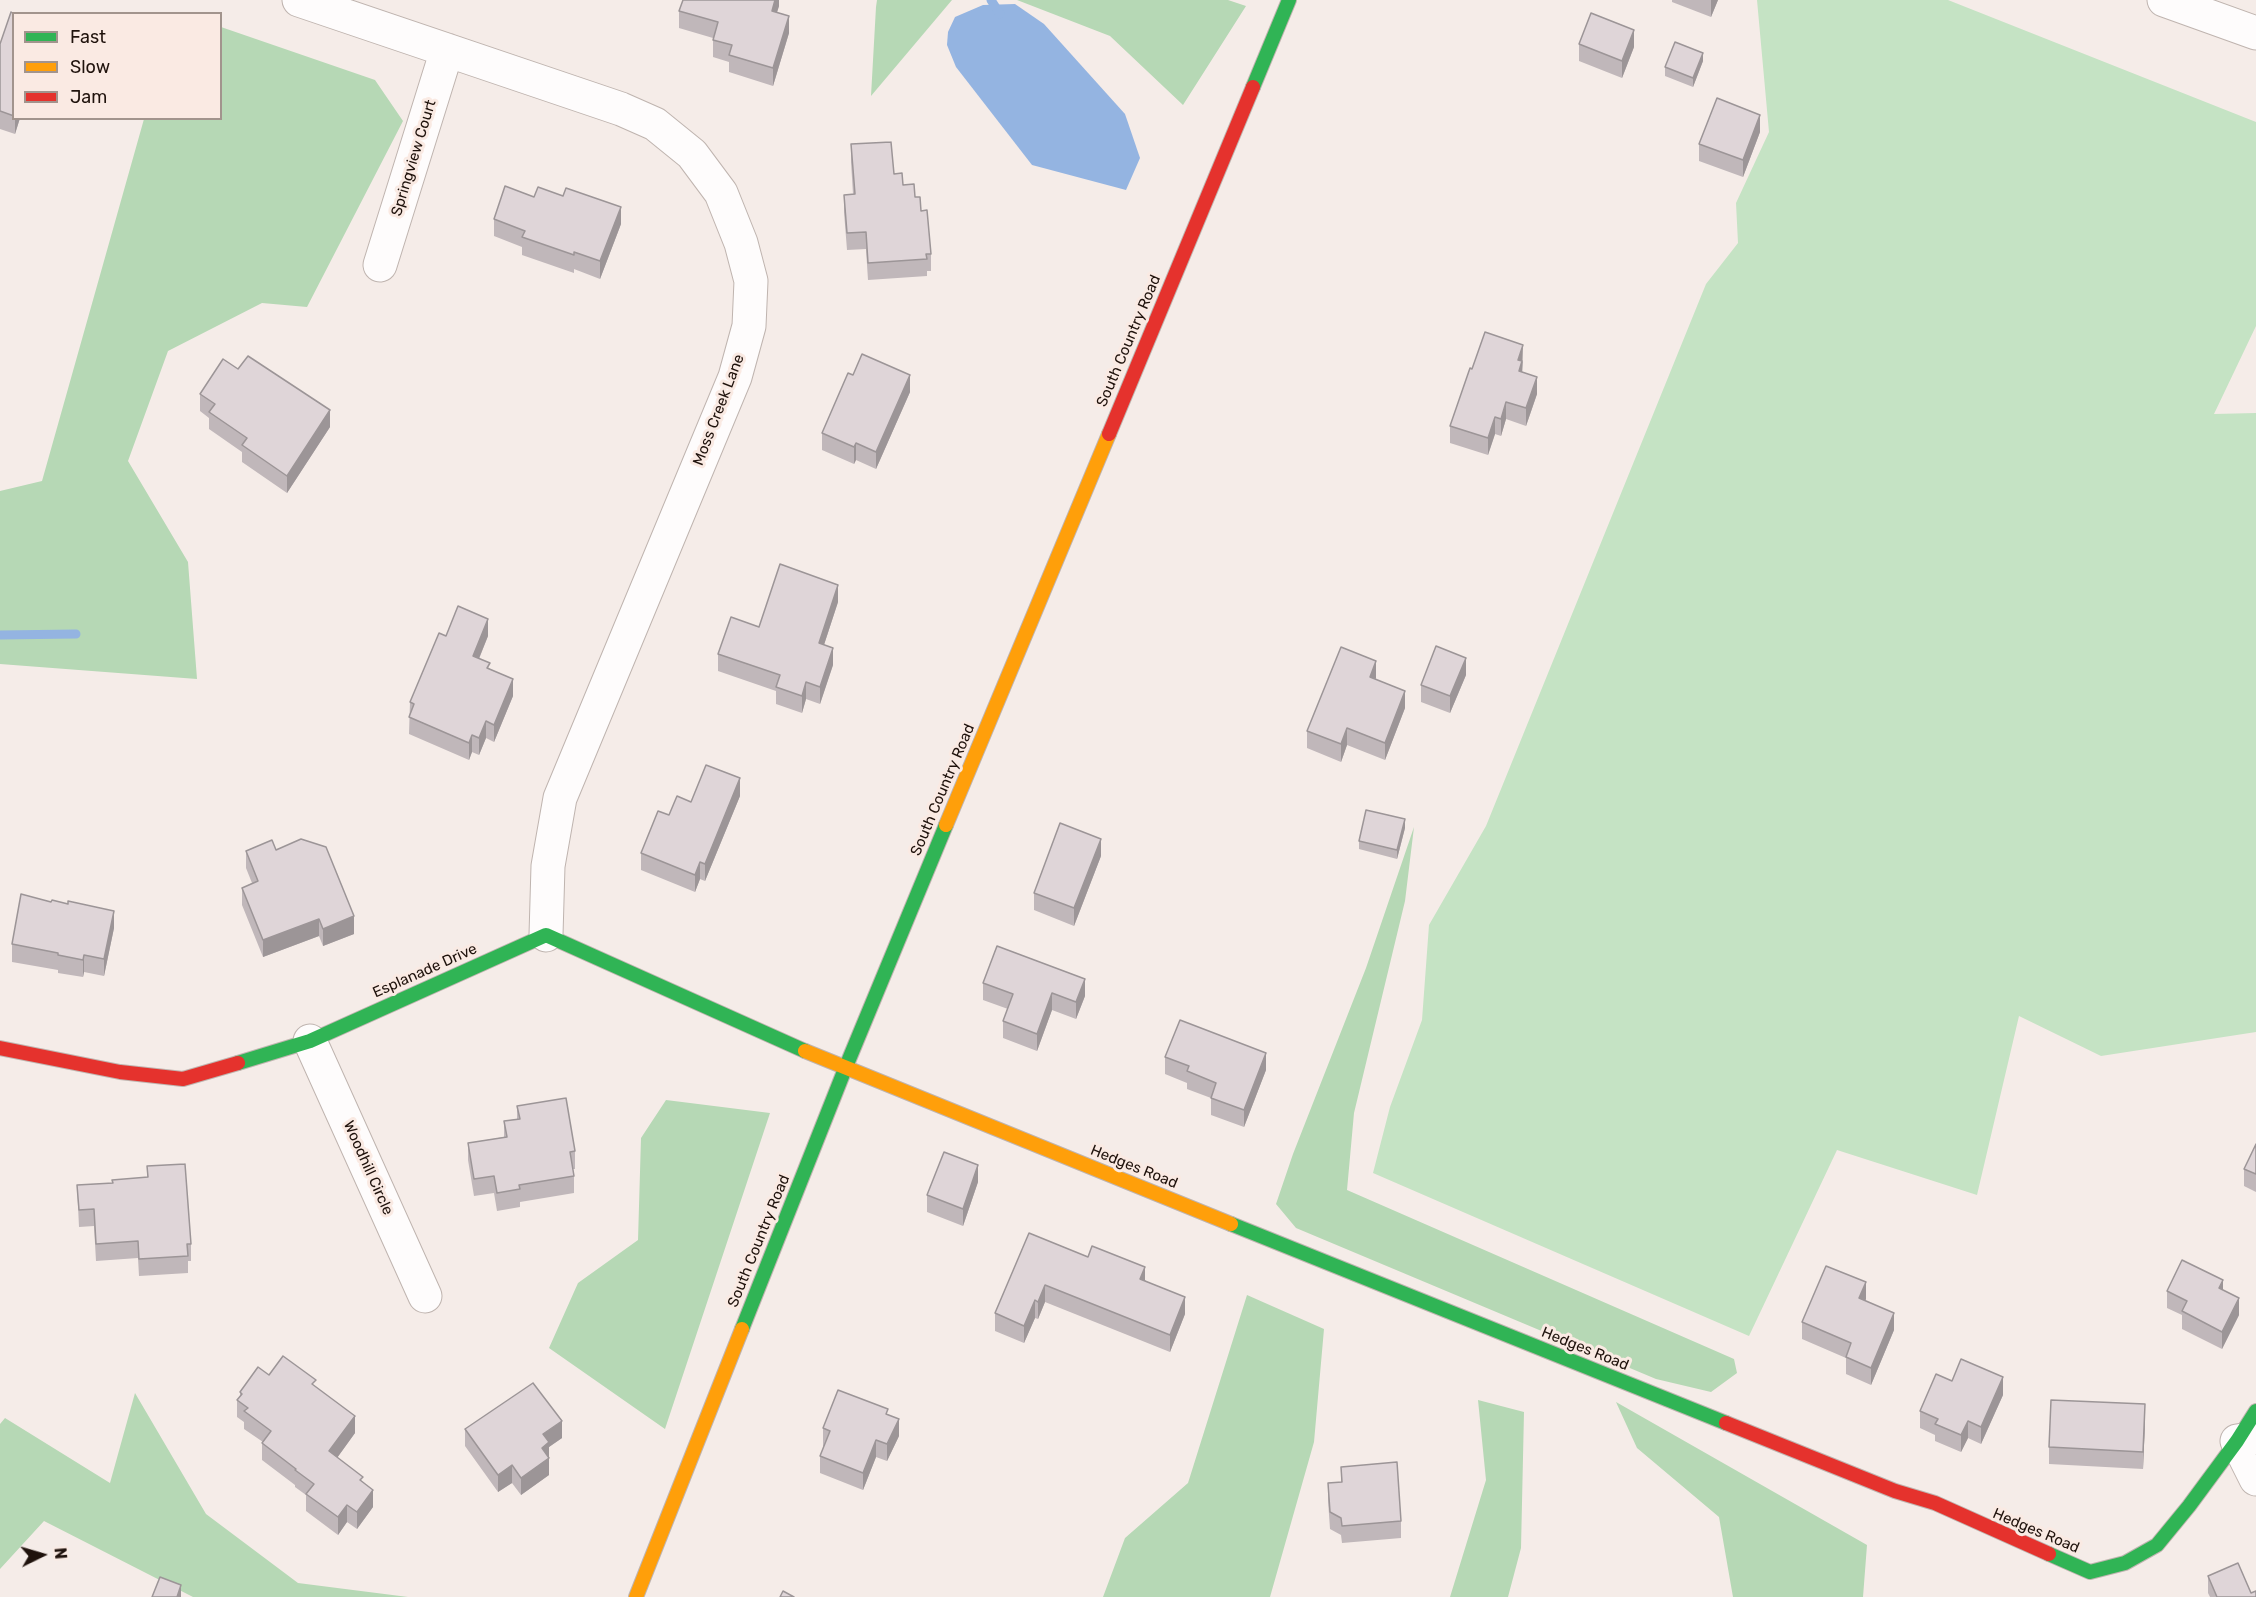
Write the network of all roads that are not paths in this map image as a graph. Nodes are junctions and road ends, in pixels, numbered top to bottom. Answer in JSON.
{"nodes":[{"id":1,"x":299,"y":0,"type":"edge"},
{"id":2,"x":1289,"y":0,"type":"edge"},
{"id":3,"x":2164,"y":0,"type":"edge"},
{"id":4,"x":2256,"y":33,"type":"edge"},
{"id":5,"x":447,"y":50,"type":"junction"},
{"id":6,"x":380,"y":265,"type":"dead end"},
{"id":7,"x":546,"y":935,"type":"junction"},
{"id":8,"x":310,"y":1041,"type":"junction"},
{"id":9,"x":0,"y":1048,"type":"edge"},
{"id":10,"x":845,"y":1069,"type":"junction"},
{"id":11,"x":425,"y":1296,"type":"dead end"},
{"id":12,"x":2256,"y":1411,"type":"edge"},
{"id":13,"x":2247,"y":1440,"type":"edge"},
{"id":14,"x":2256,"y":1479,"type":"edge"},
{"id":15,"x":636,"y":1597,"type":"edge"}],
"edges":[{"from":1,"to":5,"type":"street","name":"Moss Creek Lane"},
{"from":2,"to":10,"type":"street","name":"South Country Road"},
{"from":3,"to":4,"type":"street"},
{"from":5,"to":6,"type":"street","name":"Springview Court"},
{"from":5,"to":7,"type":"street","name":"Moss Creek Lane"},
{"from":7,"to":8,"type":"street","name":"Esplanade Drive"},
{"from":7,"to":10,"type":"street"},
{"from":8,"to":9,"type":"street","name":"Esplanade Drive"},
{"from":8,"to":11,"type":"street","name":"Woodhill Circle"},
{"from":10,"to":13,"type":"street","name":"Hedges Road"},
{"from":10,"to":15,"type":"street","name":"South Country Road"},
{"from":12,"to":13,"type":"street","name":"Hedges Road"},
{"from":13,"to":14,"type":"street"}]}
